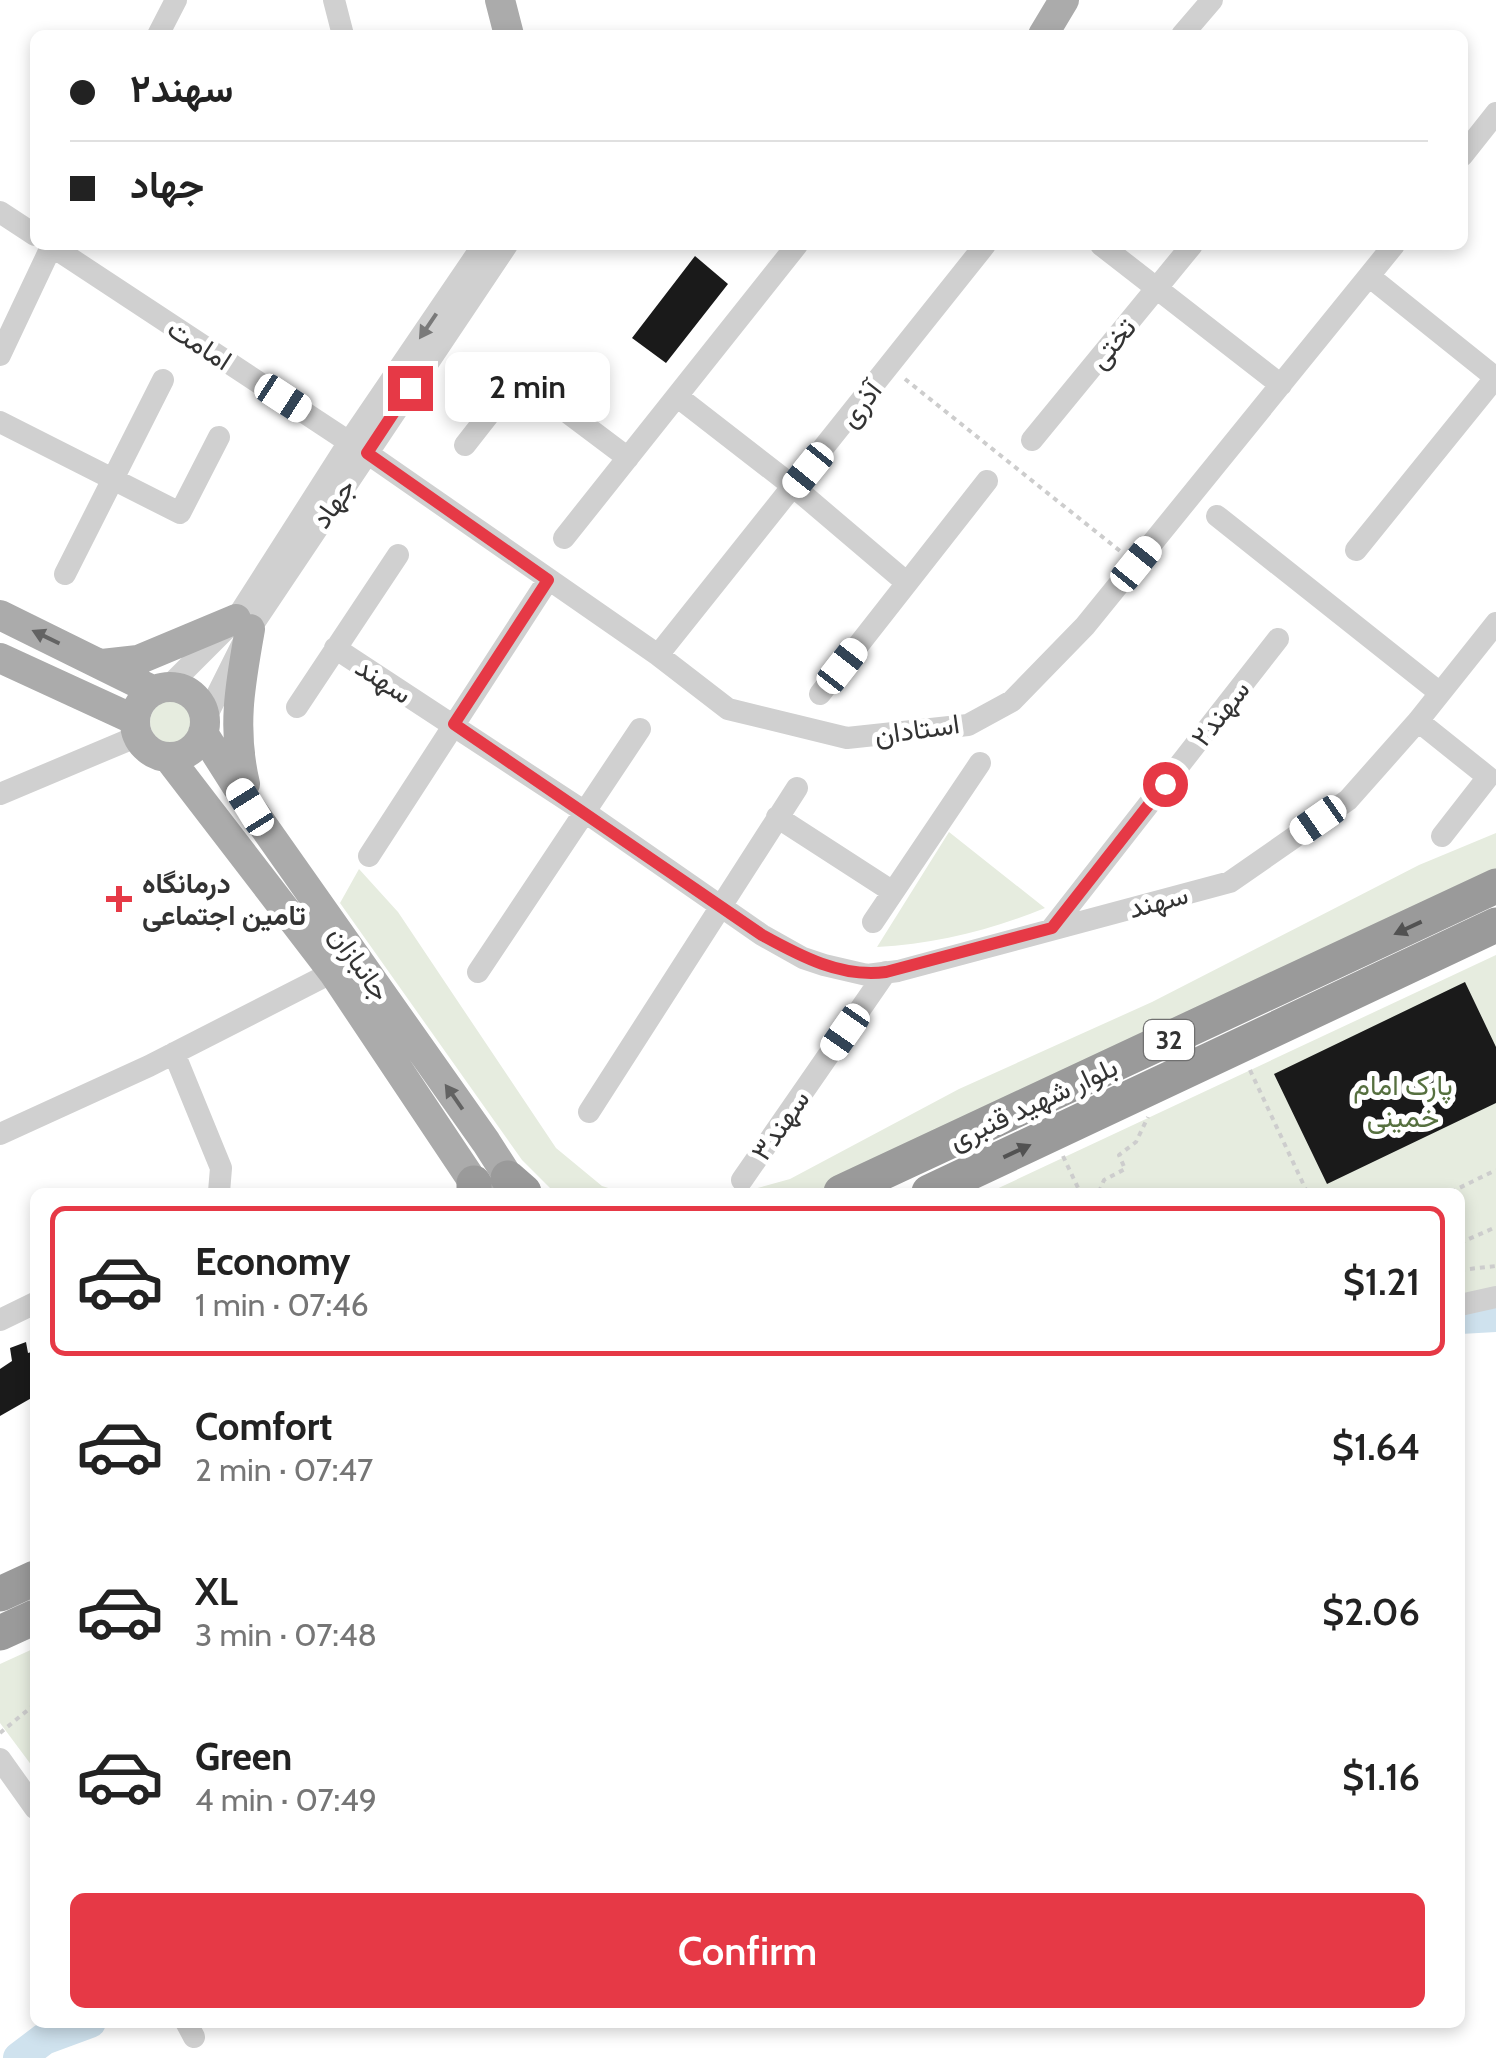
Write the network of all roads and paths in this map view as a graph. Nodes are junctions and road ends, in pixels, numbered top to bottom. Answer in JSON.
{"nodes":[{"id":1,"x":176,"y":0,"type":"edge"},
{"id":2,"x":334,"y":0,"type":"edge"},
{"id":3,"x":500,"y":0,"type":"edge"},
{"id":4,"x":1064,"y":0,"type":"edge"},
{"id":5,"x":1212,"y":0,"type":"edge"},
{"id":6,"x":161,"y":30,"type":"edge"},
{"id":7,"x":342,"y":30,"type":"edge"},
{"id":8,"x":508,"y":30,"type":"edge"},
{"id":9,"x":1045,"y":30,"type":"edge"},
{"id":10,"x":1194,"y":30,"type":"edge"},
{"id":11,"x":1496,"y":113,"type":"edge"},
{"id":12,"x":1468,"y":148,"type":"edge"},
{"id":13,"x":0,"y":212,"type":"edge"},
{"id":14,"x":30,"y":232,"type":"edge"},
{"id":15,"x":49,"y":250,"type":"edge"},
{"id":16,"x":59,"y":250,"type":"edge"},
{"id":17,"x":480,"y":250,"type":"edge"},
{"id":18,"x":503,"y":250,"type":"edge"},
{"id":19,"x":793,"y":250,"type":"edge"},
{"id":20,"x":981,"y":250,"type":"edge"},
{"id":21,"x":1108,"y":250,"type":"edge"},
{"id":22,"x":1188,"y":250,"type":"edge"},
{"id":23,"x":1390,"y":250,"type":"edge"},
{"id":24,"x":1370,"y":277,"type":"junction"},
{"id":25,"x":1157,"y":288,"type":"junction"},
{"id":26,"x":0,"y":355,"type":"edge"},
{"id":27,"x":890,"y":367,"type":"junction"},
{"id":28,"x":1496,"y":377,"type":"edge"},
{"id":29,"x":163,"y":380,"type":"dead end"},
{"id":30,"x":1282,"y":385,"type":"junction"},
{"id":31,"x":678,"y":397,"type":"junction"},
{"id":32,"x":0,"y":422,"type":"edge"},
{"id":33,"x":219,"y":437,"type":"dead end"},
{"id":34,"x":1032,"y":440,"type":"dead end"},
{"id":35,"x":465,"y":445,"type":"dead end"},
{"id":36,"x":358,"y":448,"type":"junction"},
{"id":37,"x":628,"y":458,"type":"junction"},
{"id":38,"x":112,"y":479,"type":"junction"},
{"id":39,"x":987,"y":481,"type":"dead end"},
{"id":40,"x":794,"y":486,"type":"junction"},
{"id":41,"x":1217,"y":516,"type":"dead end"},
{"id":42,"x":564,"y":538,"type":"dead end"},
{"id":43,"x":1356,"y":550,"type":"dead end"},
{"id":44,"x":398,"y":556,"type":"dead end"},
{"id":45,"x":1136,"y":564,"type":"junction"},
{"id":46,"x":66,"y":574,"type":"dead end"},
{"id":47,"x":548,"y":580,"type":"junction"},
{"id":48,"x":907,"y":583,"type":"junction"},
{"id":49,"x":0,"y":615,"type":"edge"},
{"id":50,"x":1496,"y":623,"type":"edge"},
{"id":51,"x":243,"y":624,"type":"junction"},
{"id":52,"x":1278,"y":639,"type":"dead end"},
{"id":53,"x":335,"y":648,"type":"junction"},
{"id":54,"x":658,"y":655,"type":"junction"},
{"id":55,"x":0,"y":658,"type":"edge"},
{"id":56,"x":100,"y":664,"type":"junction"},
{"id":57,"x":161,"y":689,"type":"junction"},
{"id":58,"x":820,"y":694,"type":"dead end"},
{"id":59,"x":1440,"y":694,"type":"junction"},
{"id":60,"x":297,"y":707,"type":"dead end"},
{"id":61,"x":1418,"y":721,"type":"junction"},
{"id":62,"x":454,"y":724,"type":"junction"},
{"id":63,"x":204,"y":726,"type":"junction"},
{"id":64,"x":137,"y":728,"type":"junction"},
{"id":65,"x":640,"y":729,"type":"dead end"},
{"id":66,"x":168,"y":757,"type":"junction"},
{"id":67,"x":980,"y":763,"type":"dead end"},
{"id":68,"x":797,"y":788,"type":"dead end"},
{"id":69,"x":0,"y":794,"type":"edge"},
{"id":70,"x":250,"y":807,"type":"junction"},
{"id":71,"x":585,"y":812,"type":"junction"},
{"id":72,"x":777,"y":818,"type":"junction"},
{"id":73,"x":1442,"y":836,"type":"dead end"},
{"id":74,"x":369,"y":856,"type":"dead end"},
{"id":75,"x":1496,"y":886,"type":"edge"},
{"id":76,"x":892,"y":892,"type":"junction"},
{"id":77,"x":720,"y":906,"type":"junction"},
{"id":78,"x":873,"y":922,"type":"dead end"},
{"id":79,"x":1496,"y":925,"type":"edge"},
{"id":80,"x":1052,"y":928,"type":"junction"},
{"id":81,"x":334,"y":972,"type":"junction"},
{"id":82,"x":478,"y":972,"type":"dead end"},
{"id":83,"x":886,"y":972,"type":"junction"},
{"id":84,"x":1312,"y":974,"type":"junction"},
{"id":85,"x":1327,"y":1006,"type":"junction"},
{"id":86,"x":1238,"y":1047,"type":"junction"},
{"id":87,"x":174,"y":1054,"type":"junction"},
{"id":88,"x":1150,"y":1108,"type":"dead end"},
{"id":89,"x":590,"y":1112,"type":"dead end"},
{"id":90,"x":0,"y":1134,"type":"edge"},
{"id":91,"x":1060,"y":1150,"type":"dead end"},
{"id":92,"x":1496,"y":1170,"type":"edge"},
{"id":93,"x":742,"y":1180,"type":"dead end"},
{"id":94,"x":491,"y":1184,"type":"edge"},
{"id":95,"x":220,"y":1188,"type":"edge"},
{"id":96,"x":850,"y":1188,"type":"edge"},
{"id":97,"x":938,"y":1188,"type":"edge"},
{"id":98,"x":1078,"y":1188,"type":"edge"},
{"id":99,"x":1101,"y":1188,"type":"edge"},
{"id":100,"x":1305,"y":1188,"type":"edge"},
{"id":101,"x":1459,"y":1188,"type":"edge"},
{"id":102,"x":1496,"y":1227,"type":"edge"},
{"id":103,"x":1465,"y":1241,"type":"edge"},
{"id":104,"x":1496,"y":1266,"type":"edge"},
{"id":105,"x":1465,"y":1270,"type":"edge"},
{"id":106,"x":1496,"y":1298,"type":"edge"},
{"id":107,"x":1465,"y":1303,"type":"edge"},
{"id":108,"x":30,"y":1305,"type":"edge"},
{"id":109,"x":0,"y":1320,"type":"edge"},
{"id":110,"x":30,"y":1580,"type":"edge"},
{"id":111,"x":0,"y":1594,"type":"edge"},
{"id":112,"x":30,"y":1619,"type":"edge"},
{"id":113,"x":0,"y":1633,"type":"edge"},
{"id":114,"x":30,"y":1708,"type":"edge"},
{"id":115,"x":0,"y":1733,"type":"edge"},
{"id":116,"x":0,"y":1759,"type":"edge"},
{"id":117,"x":30,"y":1801,"type":"edge"}],
"edges":[{"from":1,"to":6,"type":"street"},
{"from":2,"to":7,"type":"street"},
{"from":3,"to":8,"type":"main road"},
{"from":4,"to":9,"type":"main road"},
{"from":5,"to":10,"type":"street"},
{"from":11,"to":12,"type":"street"},
{"from":13,"to":14,"type":"street"},
{"from":15,"to":26,"type":"street"},
{"from":16,"to":36,"type":"street","name":"امامت"},
{"from":17,"to":36,"type":"street","name":"جهاد","one_way":true},
{"from":18,"to":36,"type":"street","name":"جهاد"},
{"from":19,"to":31,"type":"street"},
{"from":20,"to":27,"type":"street","name":"آذری"},
{"from":21,"to":25,"type":"street"},
{"from":22,"to":25,"type":"street","name":"تختی"},
{"from":23,"to":24,"type":"street","name":"استادان"},
{"from":24,"to":28,"type":"street"},
{"from":24,"to":30,"type":"street","name":"استادان"},
{"from":25,"to":30,"type":"street"},
{"from":25,"to":34,"type":"street","name":"تختی"},
{"from":27,"to":40,"type":"street","name":"آذری"},
{"from":27,"to":45,"type":"path"},
{"from":28,"to":43,"type":"street"},
{"from":29,"to":38,"type":"street"},
{"from":30,"to":45,"type":"street","name":"استادان"},
{"from":31,"to":37,"type":"street"},
{"from":31,"to":40,"type":"street"},
{"from":32,"to":38,"type":"street"},
{"from":33,"to":38,"type":"street"},
{"from":35,"to":37,"type":"street"},
{"from":36,"to":47,"type":"street","name":"استادان"},
{"from":36,"to":51,"type":"street","name":"جهاد"},
{"from":37,"to":42,"type":"street"},
{"from":38,"to":46,"type":"street"},
{"from":39,"to":48,"type":"street"},
{"from":40,"to":48,"type":"street"},
{"from":40,"to":54,"type":"street","name":"آذری"},
{"from":41,"to":59,"type":"street"},
{"from":44,"to":53,"type":"street"},
{"from":45,"to":54,"type":"street","name":"استادان"},
{"from":47,"to":54,"type":"street","name":"استادان"},
{"from":47,"to":62,"type":"street"},
{"from":48,"to":58,"type":"street"},
{"from":56,"to":49,"type":"main road","one_way":true},
{"from":50,"to":59,"type":"street","name":"سهند"},
{"from":51,"to":56,"type":"main road"},
{"from":51,"to":57,"type":"street","name":"جهاد"},
{"from":51,"to":63,"type":"street","name":"جهاد"},
{"from":51,"to":70,"type":"main road"},
{"from":52,"to":80,"type":"street","name":"سهند۲"},
{"from":53,"to":60,"type":"street"},
{"from":53,"to":62,"type":"street","name":"سهند"},
{"from":55,"to":64,"type":"main road"},
{"from":56,"to":57,"type":"main road"},
{"from":57,"to":63,"type":"main road"},
{"from":57,"to":64,"type":"main road"},
{"from":59,"to":61,"type":"street","name":"سهند"},
{"from":61,"to":73,"type":"street"},
{"from":61,"to":80,"type":"street","name":"سهند"},
{"from":62,"to":71,"type":"street","name":"سهند"},
{"from":62,"to":74,"type":"street"},
{"from":63,"to":66,"type":"main road"},
{"from":63,"to":70,"type":"main road","name":"جانبازان"},
{"from":64,"to":66,"type":"main road"},
{"from":64,"to":69,"type":"street"},
{"from":65,"to":71,"type":"street"},
{"from":66,"to":81,"type":"main road","name":"جانبازان"},
{"from":67,"to":76,"type":"street"},
{"from":68,"to":72,"type":"street"},
{"from":94,"to":70,"type":"main road","name":"جانبازان","one_way":true},
{"from":71,"to":77,"type":"street","name":"سهند"},
{"from":71,"to":82,"type":"street"},
{"from":72,"to":76,"type":"street"},
{"from":72,"to":77,"type":"street"},
{"from":75,"to":84,"type":"highway","name":"بلوار شهید قنبری","number":"32","one_way":true},
{"from":76,"to":78,"type":"street"},
{"from":77,"to":83,"type":"street","name":"سهند"},
{"from":77,"to":89,"type":"street"},
{"from":79,"to":85,"type":"highway","name":"بلوار شهید قنبری","number":"32"},
{"from":80,"to":83,"type":"street","name":"سهند"},
{"from":81,"to":87,"type":"street"},
{"from":81,"to":94,"type":"main road","name":"جانبازان"},
{"from":83,"to":93,"type":"street","name":"سهند۳"},
{"from":84,"to":85,"type":"highway"},
{"from":84,"to":96,"type":"highway","name":"بلوار شهید قنبری","number":"32"},
{"from":85,"to":86,"type":"highway","name":"بلوار شهید قنبری","number":"32"},
{"from":97,"to":86,"type":"highway","name":"بلوار شهید قنبری","number":"32","one_way":true},
{"from":86,"to":100,"type":"path"},
{"from":87,"to":90,"type":"street"},
{"from":87,"to":95,"type":"street"},
{"from":88,"to":99,"type":"path"},
{"from":91,"to":98,"type":"path"},
{"from":92,"to":101,"type":"path"},
{"from":102,"to":103,"type":"path"},
{"from":104,"to":105,"type":"path"},
{"from":106,"to":107,"type":"street"},
{"from":108,"to":109,"type":"street"},
{"from":110,"to":111,"type":"highway"},
{"from":112,"to":113,"type":"highway"},
{"from":114,"to":115,"type":"path"},
{"from":116,"to":117,"type":"street"}]}
